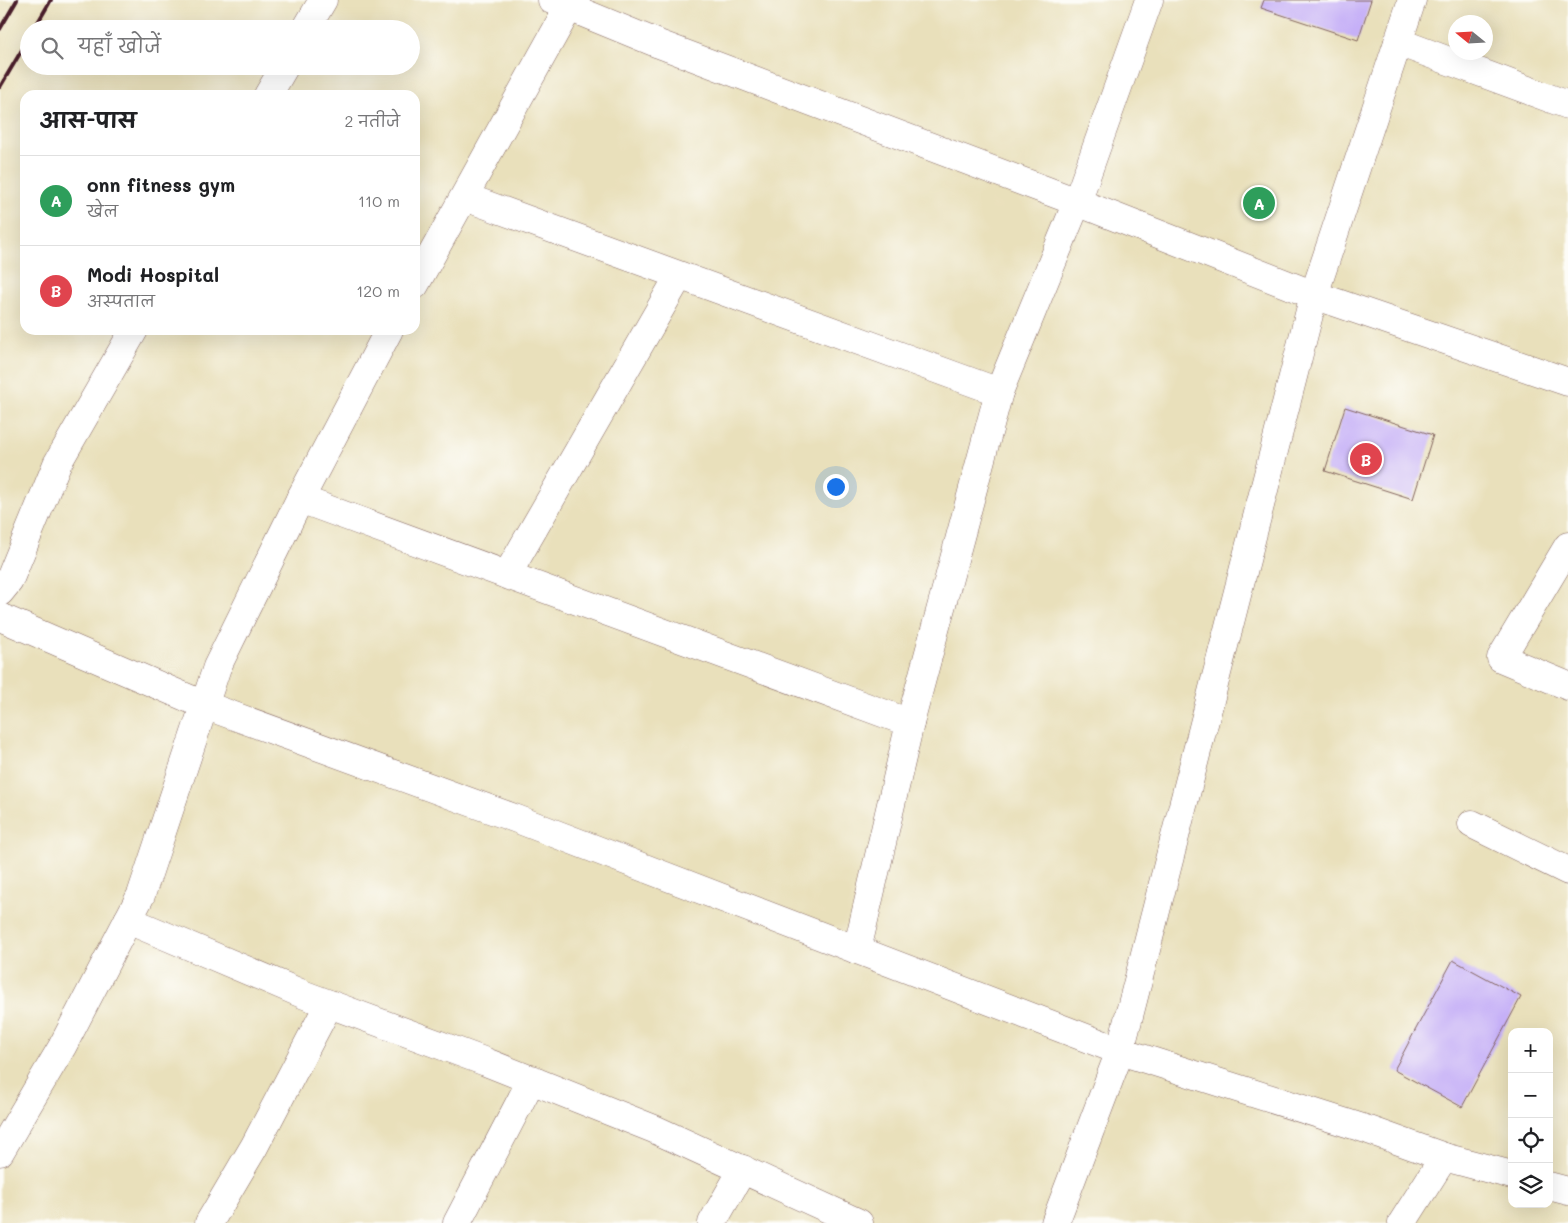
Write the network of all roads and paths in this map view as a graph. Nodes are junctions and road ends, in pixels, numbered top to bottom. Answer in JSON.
{"nodes":[{"id":1,"x":323,"y":0,"type":"edge"},
{"id":2,"x":1149,"y":0,"type":"edge"},
{"id":3,"x":1412,"y":0,"type":"edge"},
{"id":4,"x":561,"y":4,"type":"edge"},
{"id":5,"x":311,"y":20,"type":"edge"},
{"id":6,"x":1398,"y":42,"type":"junction"},
{"id":7,"x":280,"y":75,"type":"edge"},
{"id":8,"x":271,"y":90,"type":"edge"},
{"id":9,"x":1568,"y":104,"type":"edge"},
{"id":10,"x":465,"y":197,"type":"junction"},
{"id":11,"x":1077,"y":202,"type":"junction"},
{"id":12,"x":420,"y":276,"type":"edge"},
{"id":13,"x":680,"y":276,"type":"junction"},
{"id":14,"x":1314,"y":295,"type":"junction"},
{"id":15,"x":131,"y":335,"type":"edge"},
{"id":16,"x":386,"y":335,"type":"edge"},
{"id":17,"x":1568,"y":382,"type":"edge"},
{"id":18,"x":998,"y":392,"type":"junction"},
{"id":19,"x":300,"y":499,"type":"junction"},
{"id":20,"x":1568,"y":546,"type":"edge"},
{"id":21,"x":507,"y":575,"type":"junction"},
{"id":22,"x":0,"y":592,"type":"edge"},
{"id":23,"x":0,"y":616,"type":"edge"},
{"id":24,"x":1568,"y":686,"type":"edge"},
{"id":25,"x":204,"y":705,"type":"junction"},
{"id":26,"x":910,"y":723,"type":"junction"},
{"id":27,"x":1472,"y":824,"type":"dead end"},
{"id":28,"x":1568,"y":871,"type":"edge"},
{"id":29,"x":128,"y":920,"type":"junction"},
{"id":30,"x":857,"y":950,"type":"junction"},
{"id":31,"x":329,"y":1004,"type":"junction"},
{"id":32,"x":1120,"y":1051,"type":"junction"},
{"id":33,"x":532,"y":1080,"type":"junction"},
{"id":34,"x":0,"y":1152,"type":"edge"},
{"id":35,"x":1444,"y":1157,"type":"junction"},
{"id":36,"x":743,"y":1169,"type":"junction"},
{"id":37,"x":1508,"y":1174,"type":"edge"},
{"id":38,"x":1553,"y":1187,"type":"edge"},
{"id":39,"x":1568,"y":1191,"type":"edge"},
{"id":40,"x":209,"y":1223,"type":"edge"},
{"id":41,"x":457,"y":1223,"type":"edge"},
{"id":42,"x":712,"y":1223,"type":"edge"},
{"id":43,"x":859,"y":1223,"type":"edge"},
{"id":44,"x":1055,"y":1223,"type":"edge"},
{"id":45,"x":1402,"y":1223,"type":"edge"}],
"edges":[{"from":1,"to":5,"type":"street"},
{"from":2,"to":11,"type":"street"},
{"from":3,"to":6,"type":"street"},
{"from":4,"to":10,"type":"street"},
{"from":4,"to":11,"type":"street"},
{"from":6,"to":9,"type":"street"},
{"from":6,"to":14,"type":"street"},
{"from":7,"to":8,"type":"street"},
{"from":10,"to":12,"type":"street"},
{"from":10,"to":13,"type":"street"},
{"from":11,"to":14,"type":"street"},
{"from":11,"to":18,"type":"street"},
{"from":13,"to":18,"type":"street"},
{"from":13,"to":21,"type":"street"},
{"from":14,"to":17,"type":"street"},
{"from":14,"to":32,"type":"street"},
{"from":15,"to":22,"type":"street"},
{"from":16,"to":19,"type":"street"},
{"from":18,"to":26,"type":"street"},
{"from":19,"to":21,"type":"street"},
{"from":19,"to":25,"type":"street"},
{"from":20,"to":24,"type":"street"},
{"from":21,"to":26,"type":"street"},
{"from":23,"to":25,"type":"street"},
{"from":25,"to":29,"type":"street"},
{"from":25,"to":30,"type":"street"},
{"from":26,"to":30,"type":"street"},
{"from":27,"to":28,"type":"street"},
{"from":29,"to":31,"type":"street"},
{"from":29,"to":34,"type":"street"},
{"from":30,"to":32,"type":"street"},
{"from":31,"to":33,"type":"street"},
{"from":31,"to":40,"type":"street"},
{"from":32,"to":35,"type":"street"},
{"from":32,"to":44,"type":"street"},
{"from":33,"to":36,"type":"street"},
{"from":33,"to":41,"type":"street"},
{"from":35,"to":37,"type":"street"},
{"from":35,"to":45,"type":"street"},
{"from":36,"to":42,"type":"street"},
{"from":36,"to":43,"type":"street"},
{"from":38,"to":39,"type":"street"}]}
